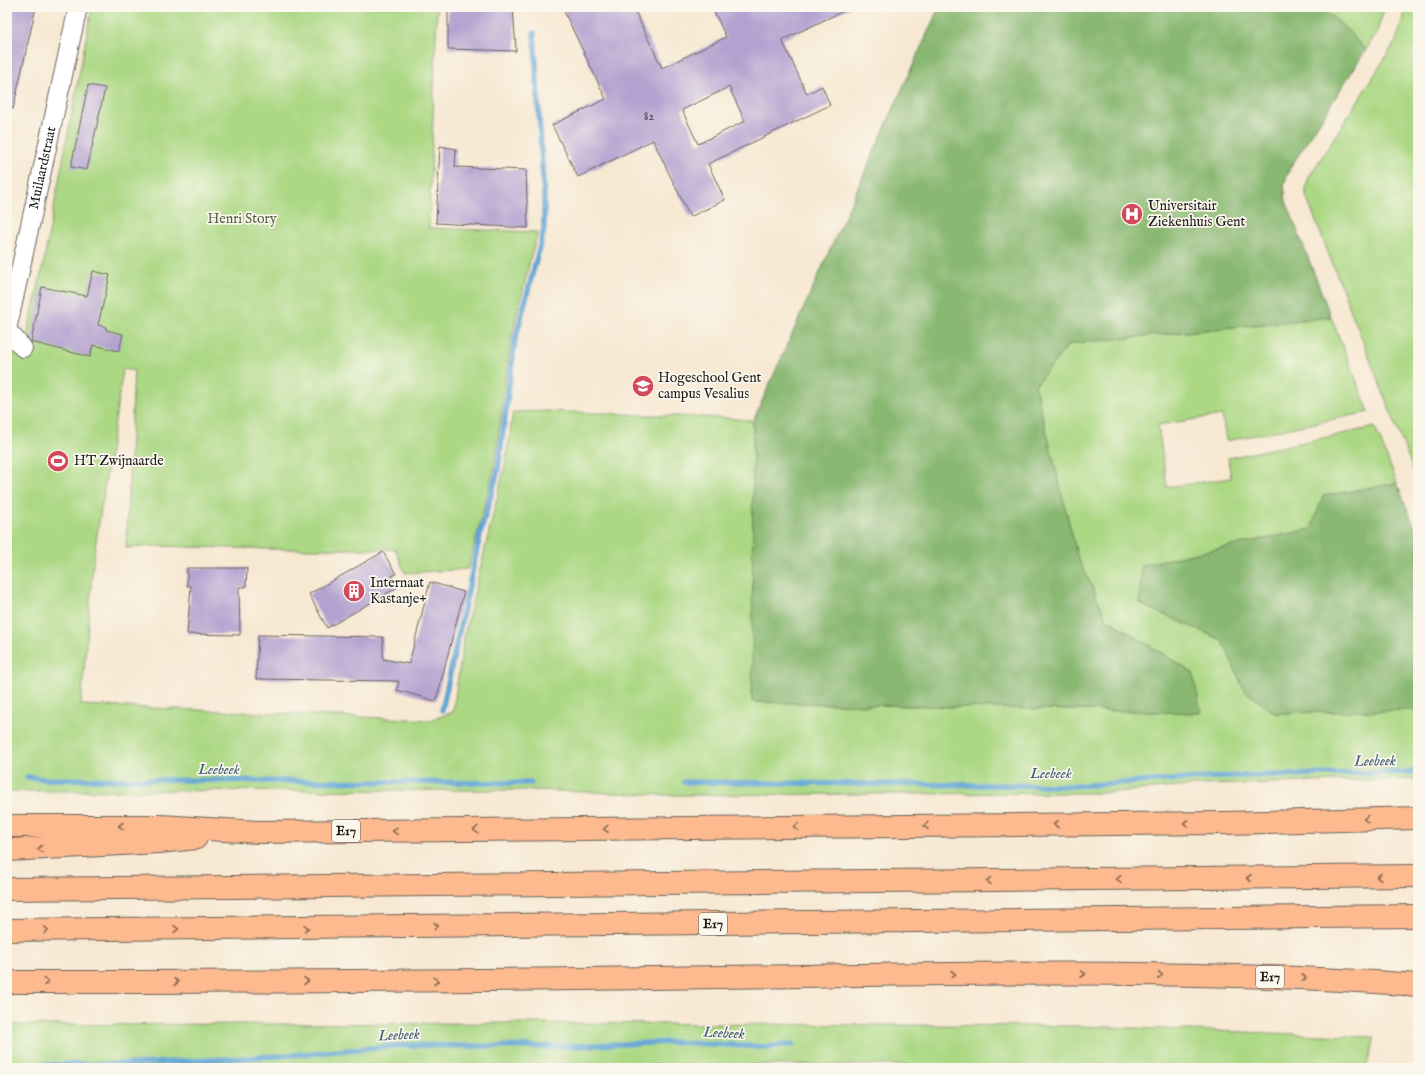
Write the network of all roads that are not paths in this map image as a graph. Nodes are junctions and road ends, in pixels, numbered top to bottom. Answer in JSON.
{"nodes":[{"id":1,"x":78,"y":7,"type":"edge"},
{"id":2,"x":7,"y":330,"type":"edge"},
{"id":3,"x":23,"y":348,"type":"dead end"},
{"id":4,"x":1414,"y":818,"type":"edge"},
{"id":5,"x":7,"y":826,"type":"edge"},
{"id":6,"x":257,"y":832,"type":"junction"},
{"id":7,"x":7,"y":850,"type":"edge"},
{"id":8,"x":1418,"y":876,"type":"edge"},
{"id":9,"x":7,"y":890,"type":"edge"},
{"id":10,"x":1418,"y":916,"type":"edge"},
{"id":11,"x":7,"y":930,"type":"edge"},
{"id":12,"x":7,"y":982,"type":"edge"},
{"id":13,"x":1418,"y":985,"type":"edge"}],
"edges":[{"from":1,"to":2,"type":"street","name":"Muilaardstraat"},
{"from":2,"to":3,"type":"street","name":"Muilaardstraat"},
{"from":4,"to":6,"type":"highway","number":"E17","one_way":true},
{"from":6,"to":5,"type":"highway","number":"E17","one_way":true},
{"from":6,"to":7,"type":"highway","number":"E17","one_way":true},
{"from":8,"to":9,"type":"highway","one_way":true},
{"from":11,"to":10,"type":"highway","number":"E17","one_way":true},
{"from":12,"to":13,"type":"highway","number":"E17","one_way":true}]}
